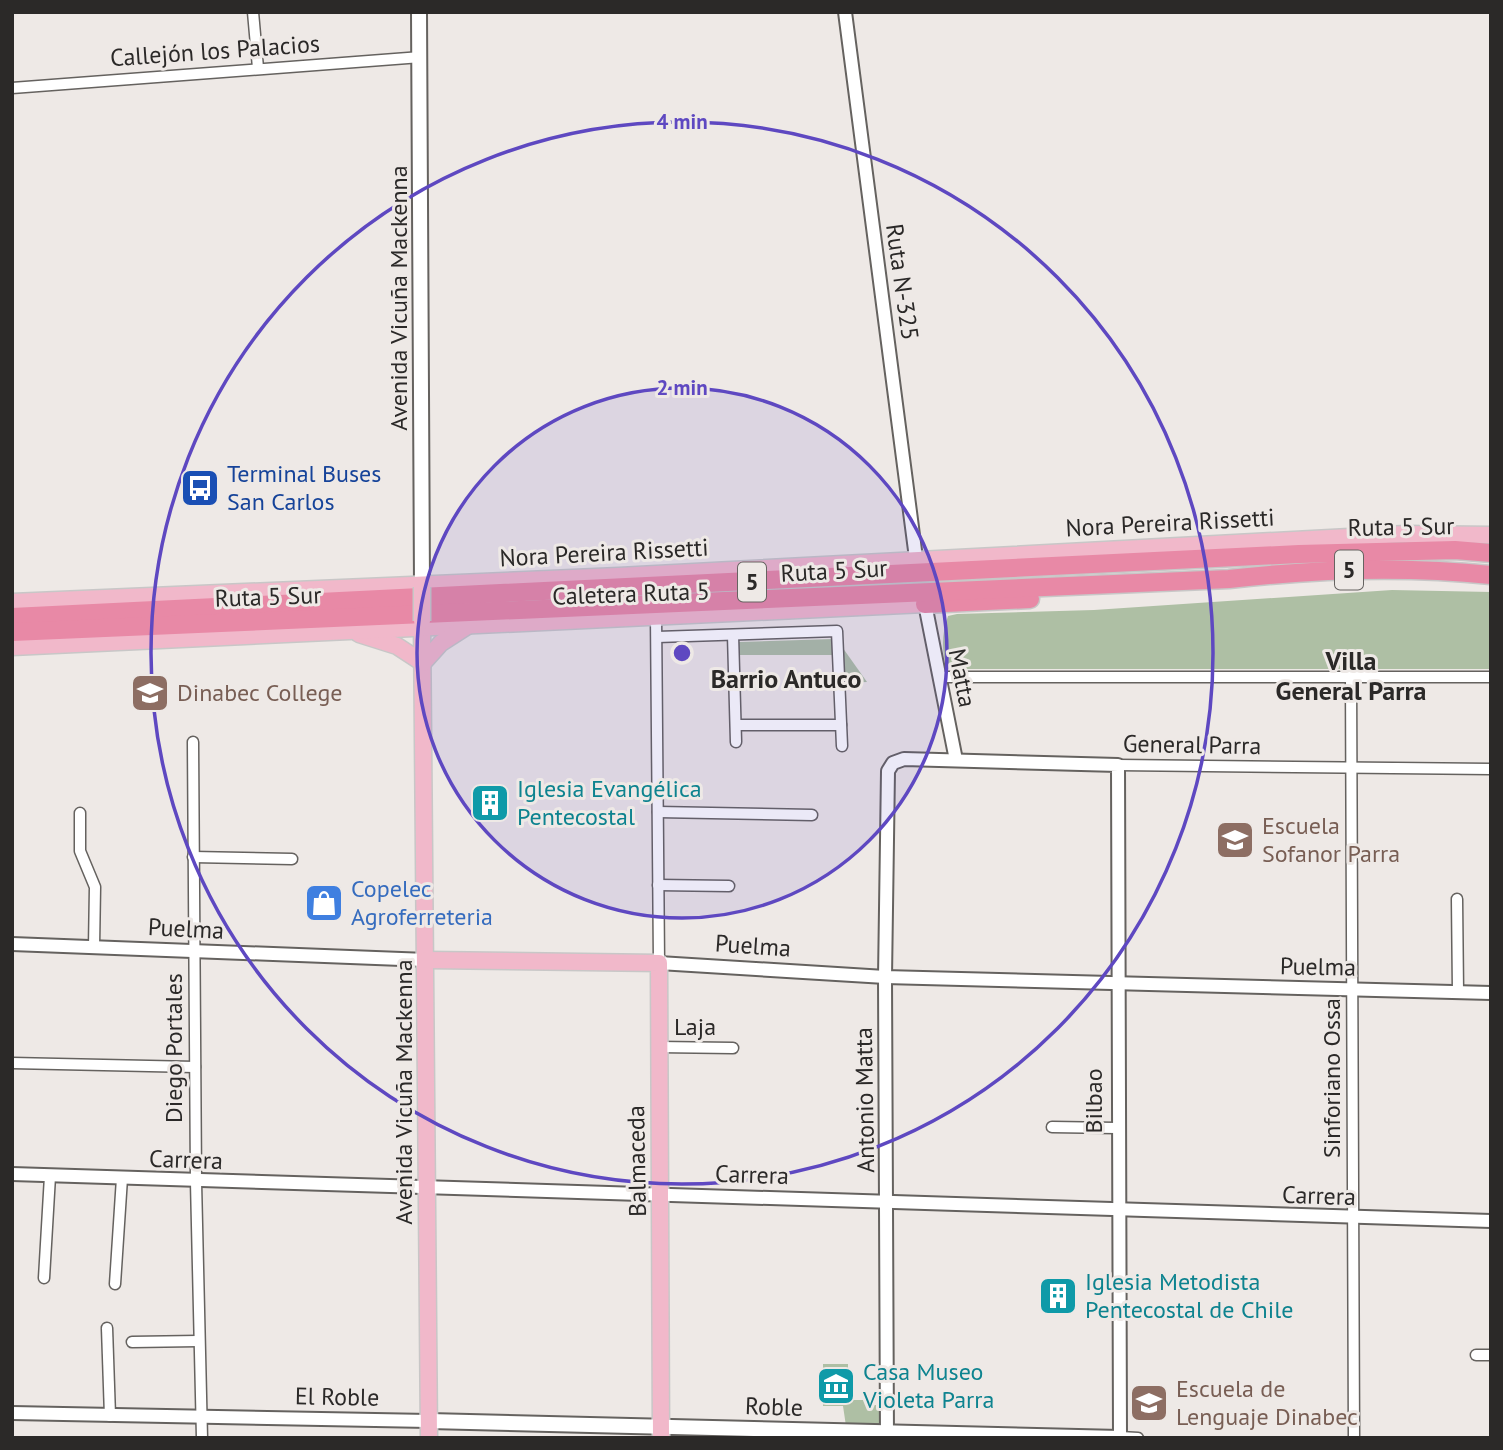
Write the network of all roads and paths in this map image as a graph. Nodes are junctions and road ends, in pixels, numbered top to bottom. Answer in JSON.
{"nodes":[{"id":1,"x":253,"y":12,"type":"edge"},
{"id":2,"x":419,"y":12,"type":"edge"},
{"id":3,"x":845,"y":12,"type":"edge"},
{"id":4,"x":421,"y":57,"type":"junction"},
{"id":5,"x":258,"y":68,"type":"junction"},
{"id":6,"x":12,"y":88,"type":"edge"},
{"id":7,"x":1491,"y":535,"type":"edge"},
{"id":8,"x":1491,"y":553,"type":"edge"},
{"id":9,"x":916,"y":558,"type":"junction"},
{"id":10,"x":1491,"y":575,"type":"edge"},
{"id":11,"x":1229,"y":579,"type":"junction"},
{"id":12,"x":422,"y":585,"type":"junction"},
{"id":13,"x":12,"y":603,"type":"edge"},
{"id":14,"x":925,"y":604,"type":"junction"},
{"id":15,"x":656,"y":616,"type":"junction"},
{"id":16,"x":12,"y":617,"type":"edge"},
{"id":17,"x":472,"y":623,"type":"junction"},
{"id":18,"x":422,"y":624,"type":"junction"},
{"id":19,"x":340,"y":631,"type":"junction"},
{"id":20,"x":12,"y":632,"type":"edge"},
{"id":21,"x":733,"y":635,"type":"junction"},
{"id":22,"x":657,"y":636,"type":"junction"},
{"id":23,"x":12,"y":647,"type":"edge"},
{"id":24,"x":423,"y":663,"type":"junction"},
{"id":25,"x":1351,"y":676,"type":"junction"},
{"id":26,"x":940,"y":677,"type":"junction"},
{"id":27,"x":1491,"y":677,"type":"edge"},
{"id":28,"x":736,"y":725,"type":"junction"},
{"id":29,"x":841,"y":725,"type":"junction"},
{"id":30,"x":193,"y":742,"type":"dead end"},
{"id":31,"x":736,"y":742,"type":"dead end"},
{"id":32,"x":842,"y":746,"type":"dead end"},
{"id":33,"x":956,"y":760,"type":"junction"},
{"id":34,"x":893,"y":763,"type":"joint"},
{"id":35,"x":1118,"y":765,"type":"junction"},
{"id":36,"x":1350,"y":768,"type":"junction"},
{"id":37,"x":1491,"y":769,"type":"edge"},
{"id":38,"x":659,"y":812,"type":"junction"},
{"id":39,"x":80,"y":813,"type":"dead end"},
{"id":40,"x":811,"y":815,"type":"dead end"},
{"id":41,"x":193,"y":857,"type":"junction"},
{"id":42,"x":292,"y":859,"type":"dead end"},
{"id":43,"x":658,"y":885,"type":"junction"},
{"id":44,"x":729,"y":886,"type":"dead end"},
{"id":45,"x":1457,"y":899,"type":"dead end"},
{"id":46,"x":12,"y":944,"type":"edge"},
{"id":47,"x":93,"y":947,"type":"junction"},
{"id":48,"x":194,"y":952,"type":"junction"},
{"id":49,"x":427,"y":960,"type":"junction"},
{"id":50,"x":659,"y":962,"type":"junction"},
{"id":51,"x":885,"y":977,"type":"junction"},
{"id":52,"x":1117,"y":983,"type":"junction"},
{"id":53,"x":1353,"y":990,"type":"junction"},
{"id":54,"x":1458,"y":992,"type":"junction"},
{"id":55,"x":1491,"y":993,"type":"edge"},
{"id":56,"x":658,"y":1047,"type":"junction"},
{"id":57,"x":733,"y":1048,"type":"dead end"},
{"id":58,"x":12,"y":1063,"type":"edge"},
{"id":59,"x":195,"y":1067,"type":"junction"},
{"id":60,"x":1052,"y":1127,"type":"dead end"},
{"id":61,"x":1116,"y":1128,"type":"junction"},
{"id":62,"x":12,"y":1174,"type":"edge"},
{"id":63,"x":51,"y":1177,"type":"junction"},
{"id":64,"x":122,"y":1178,"type":"junction"},
{"id":65,"x":196,"y":1182,"type":"junction"},
{"id":66,"x":427,"y":1187,"type":"junction"},
{"id":67,"x":660,"y":1193,"type":"junction"},
{"id":68,"x":888,"y":1201,"type":"junction"},
{"id":69,"x":1117,"y":1210,"type":"junction"},
{"id":70,"x":1353,"y":1218,"type":"junction"},
{"id":71,"x":1491,"y":1221,"type":"edge"},
{"id":72,"x":44,"y":1278,"type":"dead end"},
{"id":73,"x":115,"y":1284,"type":"dead end"},
{"id":74,"x":107,"y":1328,"type":"dead end"},
{"id":75,"x":198,"y":1341,"type":"junction"},
{"id":76,"x":132,"y":1342,"type":"dead end"},
{"id":77,"x":1476,"y":1355,"type":"dead end"},
{"id":78,"x":1491,"y":1355,"type":"edge"},
{"id":79,"x":12,"y":1413,"type":"edge"},
{"id":80,"x":110,"y":1416,"type":"junction"},
{"id":81,"x":202,"y":1418,"type":"junction"},
{"id":82,"x":429,"y":1429,"type":"edge"},
{"id":83,"x":660,"y":1432,"type":"edge"},
{"id":84,"x":887,"y":1435,"type":"edge"},
{"id":85,"x":202,"y":1438,"type":"edge"},
{"id":86,"x":1119,"y":1438,"type":"edge"},
{"id":87,"x":1138,"y":1438,"type":"edge"},
{"id":88,"x":1354,"y":1438,"type":"edge"}],
"edges":[{"from":1,"to":5,"type":"street"},
{"from":2,"to":4,"type":"main road","name":"Avenida Vicuña Mackenna"},
{"from":3,"to":9,"type":"street","name":"Ruta N-325"},
{"from":4,"to":5,"type":"street","name":"Callejón los Palacios"},
{"from":4,"to":12,"type":"main road","name":"Avenida Vicuña Mackenna"},
{"from":5,"to":6,"type":"street","name":"Callejón los Palacios"},
{"from":7,"to":9,"type":"main road","name":"Nora Pereira Rissetti"},
{"from":8,"to":16,"type":"highway","name":"Ruta 5 Sur","number":"5"},
{"from":9,"to":12,"type":"main road","name":"Nora Pereira Rissetti"},
{"from":10,"to":11,"type":"highway","name":"Ruta 5 Sur","number":"5"},
{"from":11,"to":14,"type":"highway"},
{"from":11,"to":20,"type":"highway","name":"Ruta 5 Sur","number":"5"},
{"from":12,"to":13,"type":"main road","name":"Nora Pereira Rissetti"},
{"from":12,"to":18,"type":"main road","name":"Avenida Vicuña Mackenna","bridge":true},
{"from":14,"to":15,"type":"main road","name":"Caletera Ruta 5"},
{"from":14,"to":26,"type":"street","name":"Matta"},
{"from":15,"to":17,"type":"main road","name":"Caletera Ruta 5"},
{"from":15,"to":22,"type":"street","name":"Balmaceda"},
{"from":17,"to":18,"type":"main road","name":"Caletera Ruta 5"},
{"from":17,"to":24,"type":"main road"},
{"from":18,"to":19,"type":"main road","name":"Caletera Ruta 5"},
{"from":18,"to":24,"type":"main road","name":"Avenida Vicuña Mackenna"},
{"from":19,"to":23,"type":"main road","name":"Caletera Ruta 5"},
{"from":19,"to":24,"type":"main road"},
{"from":21,"to":22,"type":"street"},
{"from":21,"to":28,"type":"street"},
{"from":21,"to":29,"type":"street"},
{"from":22,"to":38,"type":"street","name":"Balmaceda"},
{"from":24,"to":49,"type":"main road","name":"Avenida Vicuña Mackenna"},
{"from":25,"to":26,"type":"street"},
{"from":25,"to":27,"type":"street"},
{"from":25,"to":36,"type":"street","name":"Sinforiano Ossa"},
{"from":26,"to":33,"type":"street","name":"Matta"},
{"from":28,"to":29,"type":"street"},
{"from":28,"to":31,"type":"street"},
{"from":29,"to":32,"type":"street"},
{"from":30,"to":41,"type":"street","name":"Diego Portales"},
{"from":33,"to":34,"type":"street","name":"General Parra"},
{"from":33,"to":35,"type":"street","name":"General Parra"},
{"from":34,"to":51,"type":"street","name":"Antonio Matta"},
{"from":35,"to":36,"type":"street","name":"General Parra"},
{"from":35,"to":52,"type":"street","name":"Bilbao"},
{"from":36,"to":37,"type":"street","name":"General Parra"},
{"from":36,"to":53,"type":"street","name":"Sinforiano Ossa"},
{"from":38,"to":40,"type":"street"},
{"from":38,"to":43,"type":"street","name":"Balmaceda"},
{"from":39,"to":47,"type":"street"},
{"from":41,"to":42,"type":"street"},
{"from":41,"to":48,"type":"street","name":"Diego Portales"},
{"from":43,"to":44,"type":"street"},
{"from":43,"to":50,"type":"street","name":"Balmaceda"},
{"from":45,"to":54,"type":"street"},
{"from":46,"to":47,"type":"street","name":"Puelma"},
{"from":47,"to":48,"type":"street","name":"Puelma"},
{"from":48,"to":49,"type":"street","name":"Puelma"},
{"from":48,"to":59,"type":"street","name":"Diego Portales"},
{"from":49,"to":50,"type":"main road","name":"Puelma"},
{"from":49,"to":66,"type":"main road","name":"Avenida Vicuña Mackenna"},
{"from":50,"to":51,"type":"street","name":"Puelma"},
{"from":50,"to":56,"type":"main road","name":"Balmaceda"},
{"from":51,"to":52,"type":"street","name":"Puelma"},
{"from":51,"to":68,"type":"street","name":"Antonio Matta"},
{"from":52,"to":53,"type":"street","name":"Puelma"},
{"from":52,"to":61,"type":"street","name":"Bilbao"},
{"from":53,"to":54,"type":"street","name":"Puelma"},
{"from":53,"to":70,"type":"street","name":"Sinforiano Ossa"},
{"from":54,"to":55,"type":"street","name":"Puelma"},
{"from":56,"to":57,"type":"street","name":"Laja"},
{"from":56,"to":67,"type":"main road","name":"Balmaceda"},
{"from":58,"to":59,"type":"street"},
{"from":59,"to":65,"type":"street","name":"Diego Portales"},
{"from":60,"to":61,"type":"street"},
{"from":61,"to":69,"type":"street","name":"Bilbao"},
{"from":62,"to":63,"type":"street","name":"Carrera"},
{"from":63,"to":64,"type":"street","name":"Carrera"},
{"from":63,"to":72,"type":"street"},
{"from":64,"to":65,"type":"street","name":"Carrera"},
{"from":64,"to":73,"type":"street"},
{"from":65,"to":66,"type":"street","name":"Carrera"},
{"from":65,"to":75,"type":"street","name":"Diego Portales"},
{"from":66,"to":67,"type":"street","name":"Carrera"},
{"from":66,"to":82,"type":"main road","name":"Avenida Vicuña Mackenna"},
{"from":67,"to":68,"type":"street","name":"Carrera"},
{"from":67,"to":83,"type":"main road","name":"Balmaceda"},
{"from":68,"to":69,"type":"street","name":"Carrera"},
{"from":68,"to":84,"type":"street","name":"Antonio Matta"},
{"from":69,"to":70,"type":"street","name":"Carrera"},
{"from":69,"to":86,"type":"street","name":"Bilbao"},
{"from":70,"to":71,"type":"street","name":"Carrera"},
{"from":70,"to":88,"type":"street","name":"Sinforiano Ossa"},
{"from":74,"to":80,"type":"street"},
{"from":75,"to":76,"type":"street"},
{"from":75,"to":81,"type":"street","name":"Diego Portales"},
{"from":77,"to":78,"type":"street"},
{"from":79,"to":80,"type":"street","name":"El Roble"},
{"from":80,"to":81,"type":"street","name":"El Roble"},
{"from":81,"to":82,"type":"street","name":"El Roble"},
{"from":81,"to":85,"type":"street","name":"Diego Portales"},
{"from":82,"to":83,"type":"main road","name":"El Roble"},
{"from":83,"to":84,"type":"main road","name":"Roble"},
{"from":84,"to":86,"type":"main road","name":"Roble"},
{"from":86,"to":87,"type":"street","name":"Roble"}]}
